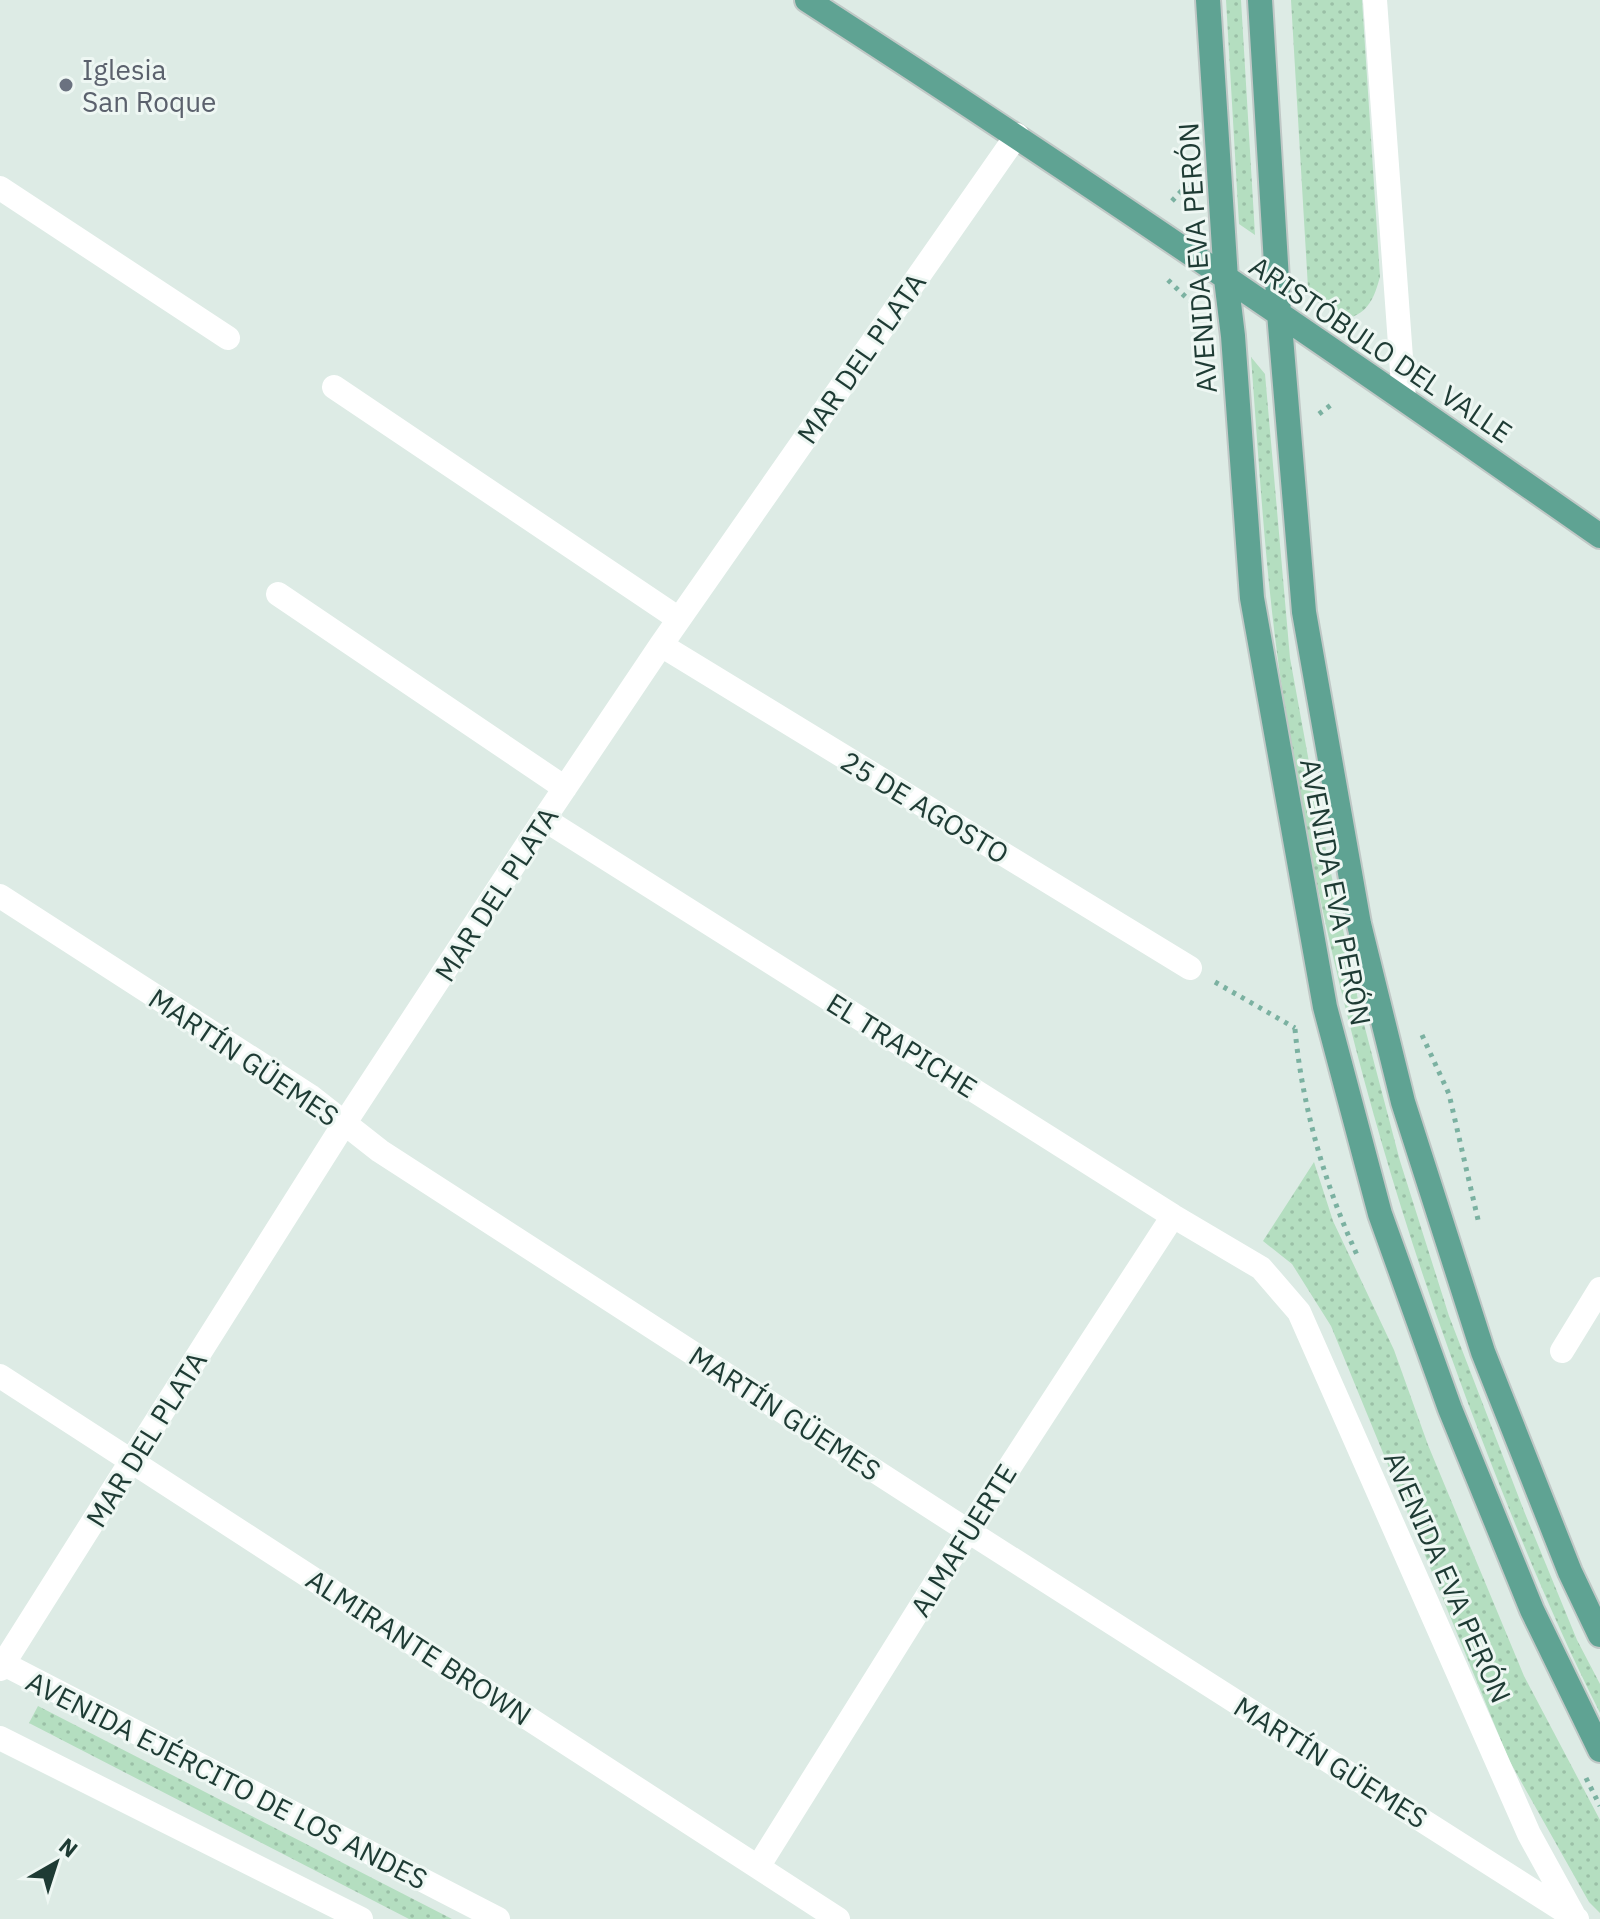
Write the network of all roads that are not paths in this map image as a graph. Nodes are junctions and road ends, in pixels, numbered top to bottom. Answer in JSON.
{"nodes":[{"id":1,"x":807,"y":0,"type":"edge"},
{"id":2,"x":1208,"y":0,"type":"edge"},
{"id":3,"x":1260,"y":0,"type":"edge"},
{"id":4,"x":1375,"y":0,"type":"edge"},
{"id":5,"x":1017,"y":135,"type":"junction"},
{"id":6,"x":0,"y":188,"type":"edge"},
{"id":7,"x":1226,"y":279,"type":"junction"},
{"id":8,"x":1279,"y":313,"type":"junction"},
{"id":9,"x":228,"y":338,"type":"dead end"},
{"id":10,"x":334,"y":387,"type":"dead end"},
{"id":11,"x":1404,"y":399,"type":"junction"},
{"id":12,"x":1600,"y":536,"type":"edge"},
{"id":13,"x":278,"y":594,"type":"dead end"},
{"id":14,"x":679,"y":619,"type":"junction"},
{"id":15,"x":661,"y":645,"type":"junction"},
{"id":16,"x":565,"y":788,"type":"junction"},
{"id":17,"x":544,"y":819,"type":"junction"},
{"id":18,"x":0,"y":896,"type":"edge"},
{"id":19,"x":1190,"y":968,"type":"road end"},
{"id":20,"x":344,"y":1124,"type":"junction"},
{"id":21,"x":1173,"y":1216,"type":"junction"},
{"id":22,"x":1261,"y":1268,"type":"joint"},
{"id":23,"x":1600,"y":1289,"type":"edge"},
{"id":24,"x":1562,"y":1351,"type":"dead end"},
{"id":25,"x":0,"y":1376,"type":"edge"},
{"id":26,"x":132,"y":1461,"type":"junction"},
{"id":27,"x":968,"y":1531,"type":"junction"},
{"id":28,"x":1600,"y":1635,"type":"edge"},
{"id":29,"x":1,"y":1665,"type":"edge"},
{"id":30,"x":0,"y":1738,"type":"edge"},
{"id":31,"x":1600,"y":1750,"type":"edge"},
{"id":32,"x":758,"y":1867,"type":"junction"},
{"id":33,"x":1576,"y":1918,"type":"edge"},
{"id":34,"x":361,"y":1919,"type":"edge"},
{"id":35,"x":498,"y":1919,"type":"edge"},
{"id":36,"x":838,"y":1919,"type":"edge"}],
"edges":[{"from":1,"to":5,"type":"main road","name":"ARISTÓBULO DEL VALLE"},
{"from":2,"to":7,"type":"main road","name":"AVENIDA EVA PERÓN"},
{"from":3,"to":8,"type":"main road","name":"AVENIDA EVA PERÓN"},
{"from":4,"to":11,"type":"street"},
{"from":5,"to":7,"type":"main road","name":"ARISTÓBULO DEL VALLE"},
{"from":5,"to":14,"type":"street","name":"MAR DEL PLATA"},
{"from":6,"to":9,"type":"street"},
{"from":7,"to":8,"type":"main road","name":"ARISTÓBULO DEL VALLE"},
{"from":7,"to":31,"type":"main road","name":"AVENIDA EVA PERÓN"},
{"from":8,"to":11,"type":"main road","name":"ARISTÓBULO DEL VALLE"},
{"from":8,"to":28,"type":"main road","name":"AVENIDA EVA PERÓN"},
{"from":10,"to":14,"type":"street"},
{"from":11,"to":12,"type":"main road","name":"ARISTÓBULO DEL VALLE"},
{"from":13,"to":16,"type":"street"},
{"from":14,"to":15,"type":"street","name":"MAR DEL PLATA"},
{"from":15,"to":16,"type":"street","name":"MAR DEL PLATA"},
{"from":15,"to":19,"type":"street","name":"25 DE AGOSTO"},
{"from":16,"to":17,"type":"street","name":"MAR DEL PLATA"},
{"from":17,"to":20,"type":"street","name":"MAR DEL PLATA"},
{"from":17,"to":21,"type":"street","name":"EL TRAPICHE"},
{"from":18,"to":20,"type":"street","name":"MARTÍN GÜEMES"},
{"from":20,"to":26,"type":"street","name":"MAR DEL PLATA"},
{"from":20,"to":27,"type":"street","name":"MARTÍN GÜEMES"},
{"from":21,"to":22,"type":"street","name":"EL TRAPICHE"},
{"from":21,"to":27,"type":"street","name":"ALMAFUERTE"},
{"from":22,"to":33,"type":"street","name":"AVENIDA EVA PERÓN"},
{"from":23,"to":24,"type":"street"},
{"from":25,"to":26,"type":"street","name":"ALMIRANTE BROWN"},
{"from":26,"to":29,"type":"street","name":"MAR DEL PLATA"},
{"from":26,"to":32,"type":"street","name":"ALMIRANTE BROWN"},
{"from":27,"to":32,"type":"street","name":"ALMAFUERTE"},
{"from":27,"to":33,"type":"street","name":"MARTÍN GÜEMES"},
{"from":29,"to":35,"type":"street","name":"AVENIDA EJÉRCITO DE LOS ANDES"},
{"from":30,"to":34,"type":"street"},
{"from":32,"to":36,"type":"street","name":"ALMIRANTE BROWN"}]}
